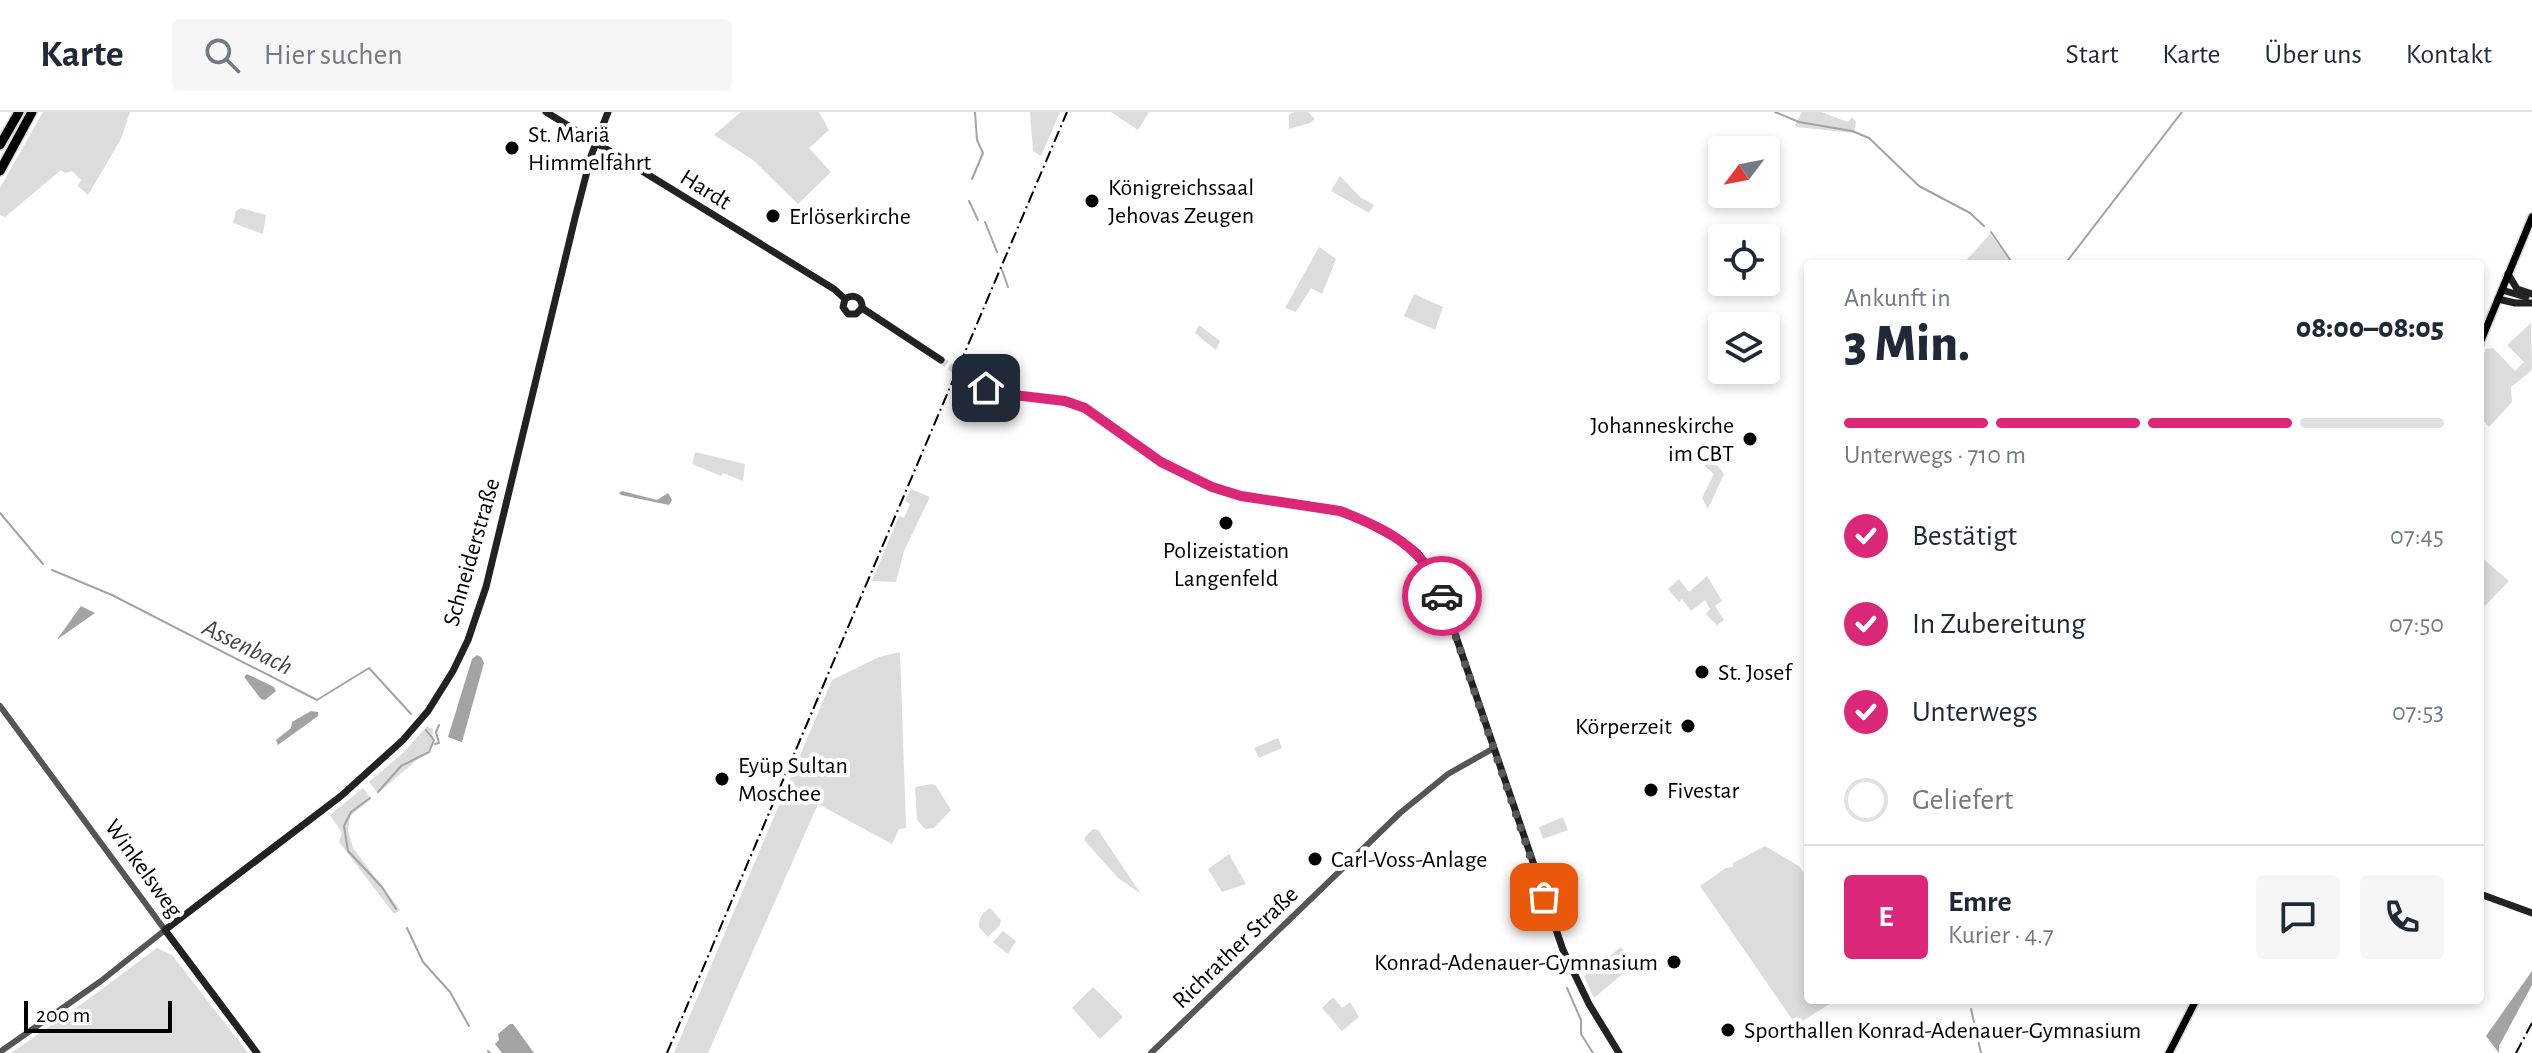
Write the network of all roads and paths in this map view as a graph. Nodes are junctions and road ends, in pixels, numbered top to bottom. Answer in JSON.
{"nodes":[{"id":1,"x":19,"y":112,"type":"edge"},
{"id":2,"x":32,"y":112,"type":"edge"},
{"id":3,"x":546,"y":112,"type":"edge"},
{"id":4,"x":608,"y":112,"type":"edge"},
{"id":5,"x":595,"y":143,"type":"junction"},
{"id":6,"x":0,"y":145,"type":"edge"},
{"id":7,"x":0,"y":171,"type":"edge"},
{"id":8,"x":2532,"y":217,"type":"edge"},
{"id":9,"x":2508,"y":274,"type":"junction"},
{"id":10,"x":2502,"y":290,"type":"junction"},
{"id":11,"x":2532,"y":295,"type":"edge"},
{"id":12,"x":845,"y":299,"type":"junction"},
{"id":13,"x":2498,"y":299,"type":"junction"},
{"id":14,"x":2532,"y":303,"type":"edge"},
{"id":15,"x":862,"y":308,"type":"junction"},
{"id":16,"x":2484,"y":333,"type":"edge"},
{"id":17,"x":941,"y":360,"type":"tunnel mouth"},
{"id":18,"x":967,"y":379,"type":"tunnel mouth"},
{"id":19,"x":0,"y":706,"type":"edge"},
{"id":20,"x":1494,"y":748,"type":"junction"},
{"id":21,"x":2484,"y":895,"type":"edge"},
{"id":22,"x":2532,"y":913,"type":"edge"},
{"id":23,"x":165,"y":930,"type":"junction"},
{"id":24,"x":2194,"y":1004,"type":"edge"},
{"id":25,"x":0,"y":1052,"type":"edge"},
{"id":26,"x":257,"y":1053,"type":"edge"},
{"id":27,"x":1151,"y":1053,"type":"edge"},
{"id":28,"x":1619,"y":1053,"type":"edge"},
{"id":29,"x":2169,"y":1053,"type":"edge"}],
"edges":[{"from":1,"to":6,"type":"highway"},
{"from":2,"to":7,"type":"highway"},
{"from":3,"to":5,"type":"main road","name":"Hardt"},
{"from":4,"to":5,"type":"main road","name":"Schneiderstraße"},
{"from":5,"to":12,"type":"main road","name":"Hardt"},
{"from":5,"to":23,"type":"main road","name":"Schneiderstraße"},
{"from":8,"to":9,"type":"main road"},
{"from":9,"to":10,"type":"main road"},
{"from":9,"to":11,"type":"main road"},
{"from":10,"to":11,"type":"main road"},
{"from":10,"to":13,"type":"main road"},
{"from":12,"to":15,"type":"main road"},
{"from":12,"to":15,"type":"main road"},
{"from":13,"to":14,"type":"main road"},
{"from":13,"to":16,"type":"main road"},
{"from":15,"to":17,"type":"main road"},
{"from":18,"to":20,"type":"main road"},
{"from":19,"to":23,"type":"street","name":"Winkelsweg"},
{"from":20,"to":27,"type":"street","name":"Richrather Straße"},
{"from":20,"to":28,"type":"main road"},
{"from":21,"to":22,"type":"main road"},
{"from":23,"to":25,"type":"street","name":"Schneiderstraße"},
{"from":23,"to":26,"type":"main road","name":"Winkelsweg"},
{"from":24,"to":29,"type":"main road"}]}
